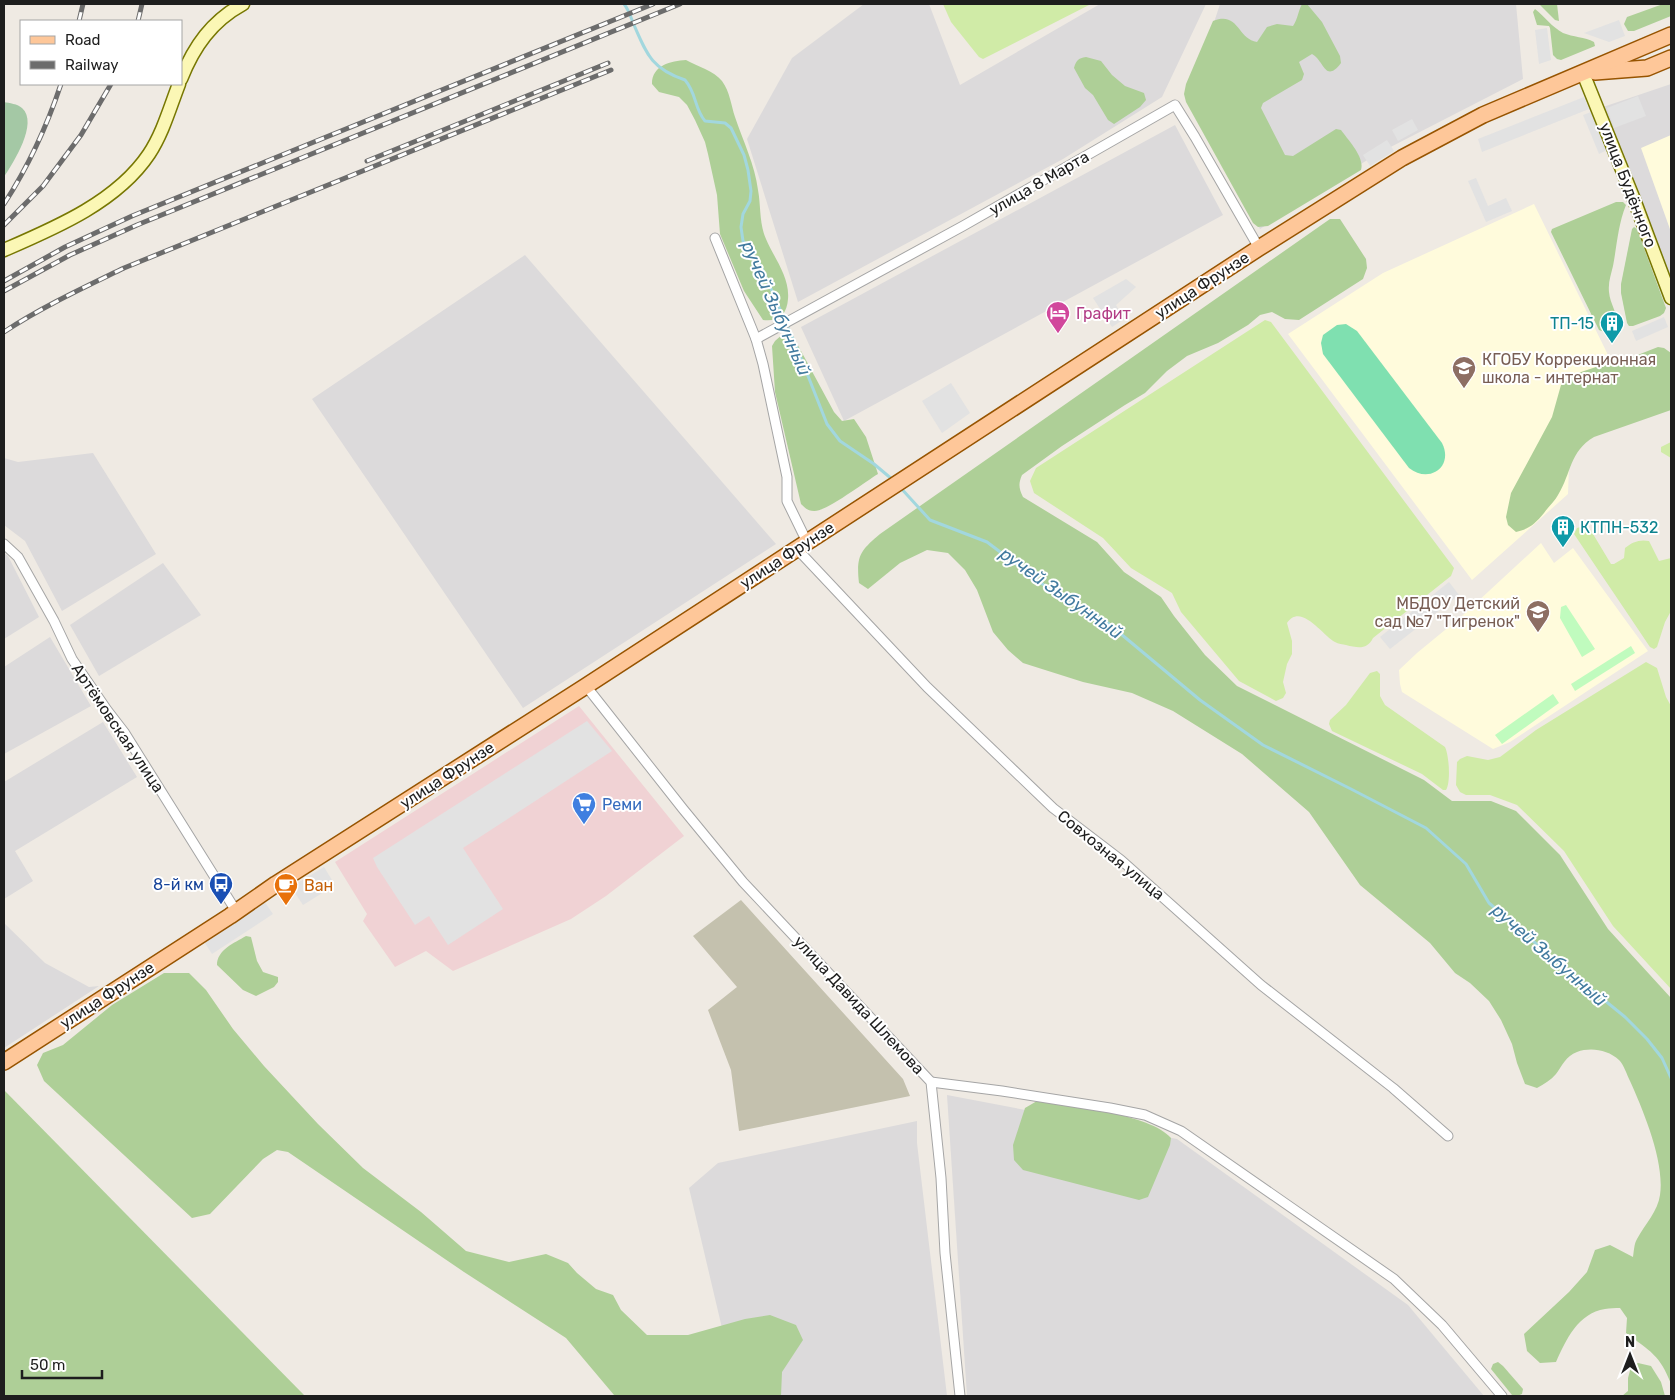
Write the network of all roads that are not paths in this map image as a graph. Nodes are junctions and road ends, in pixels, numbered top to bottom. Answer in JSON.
{"nodes":[{"id":1,"x":243,"y":4,"type":"edge"},
{"id":2,"x":1671,"y":34,"type":"edge"},
{"id":3,"x":1671,"y":58,"type":"edge"},
{"id":4,"x":1583,"y":73,"type":"junction"},
{"id":5,"x":182,"y":76,"type":"edge"},
{"id":6,"x":179,"y":85,"type":"edge"},
{"id":7,"x":715,"y":238,"type":"dead end"},
{"id":8,"x":1259,"y":248,"type":"junction"},
{"id":9,"x":4,"y":250,"type":"edge"},
{"id":10,"x":1671,"y":298,"type":"edge"},
{"id":11,"x":756,"y":339,"type":"junction"},
{"id":12,"x":4,"y":544,"type":"edge"},
{"id":13,"x":802,"y":546,"type":"junction"},
{"id":14,"x":586,"y":686,"type":"junction"},
{"id":15,"x":236,"y":912,"type":"junction"},
{"id":16,"x":4,"y":1062,"type":"edge"},
{"id":17,"x":931,"y":1082,"type":"junction"},
{"id":18,"x":1448,"y":1136,"type":"dead end"},
{"id":19,"x":960,"y":1396,"type":"edge"},
{"id":20,"x":1502,"y":1396,"type":"edge"}],
"edges":[{"from":1,"to":5,"type":"main road"},
{"from":2,"to":4,"type":"main road","name":"улица Фрунзе"},
{"from":3,"to":4,"type":"main road","name":"улица Фрунзе"},
{"from":4,"to":8,"type":"main road","name":"улица Фрунзе"},
{"from":4,"to":10,"type":"main road","name":"улица Будённого"},
{"from":6,"to":9,"type":"main road"},
{"from":7,"to":11,"type":"street"},
{"from":8,"to":11,"type":"street","name":"улица 8 Марта"},
{"from":8,"to":13,"type":"main road","name":"улица Фрунзе"},
{"from":11,"to":13,"type":"street"},
{"from":12,"to":15,"type":"street","name":"Артёмовская улица"},
{"from":13,"to":14,"type":"main road","name":"улица Фрунзе"},
{"from":13,"to":18,"type":"street","name":"Совхозная улица"},
{"from":14,"to":15,"type":"main road","name":"улица Фрунзе"},
{"from":14,"to":17,"type":"street","name":"улица Давида Шлемова"},
{"from":15,"to":16,"type":"main road","name":"улица Фрунзе"},
{"from":17,"to":19,"type":"street","name":"улица Давида Шлемова"},
{"from":17,"to":20,"type":"street"}]}
